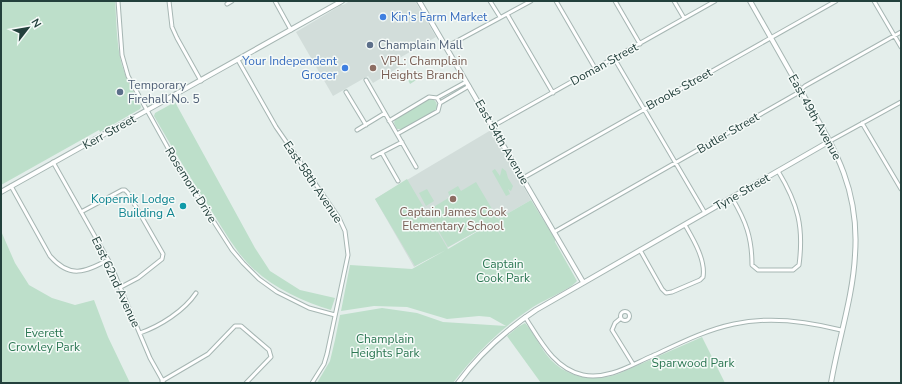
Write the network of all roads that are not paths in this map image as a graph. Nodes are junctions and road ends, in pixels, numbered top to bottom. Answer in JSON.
{"nodes":[{"id":1,"x":118,"y":1,"type":"edge"},
{"id":2,"x":169,"y":1,"type":"edge"},
{"id":3,"x":232,"y":1,"type":"edge"},
{"id":4,"x":275,"y":1,"type":"edge"},
{"id":5,"x":342,"y":1,"type":"edge"},
{"id":6,"x":419,"y":1,"type":"edge"},
{"id":7,"x":490,"y":1,"type":"edge"},
{"id":8,"x":531,"y":1,"type":"edge"},
{"id":9,"x":556,"y":1,"type":"edge"},
{"id":10,"x":615,"y":1,"type":"edge"},
{"id":11,"x":674,"y":1,"type":"edge"},
{"id":12,"x":716,"y":1,"type":"edge"},
{"id":13,"x":750,"y":1,"type":"edge"},
{"id":14,"x":836,"y":1,"type":"edge"},
{"id":15,"x":874,"y":1,"type":"edge"},
{"id":16,"x":227,"y":4,"type":"dead end"},
{"id":17,"x":507,"y":14,"type":"junction"},
{"id":18,"x":500,"y":17,"type":"junction"},
{"id":19,"x":684,"y":18,"type":"junction"},
{"id":20,"x":291,"y":30,"type":"junction"},
{"id":21,"x":901,"y":32,"type":"edge"},
{"id":22,"x":895,"y":36,"type":"junction"},
{"id":23,"x":771,"y":38,"type":"junction"},
{"id":24,"x":640,"y":44,"type":"junction"},
{"id":25,"x":901,"y":46,"type":"edge"},
{"id":26,"x":446,"y":47,"type":"junction"},
{"id":27,"x":614,"y":58,"type":"junction"},
{"id":28,"x":238,"y":60,"type":"junction"},
{"id":29,"x":595,"y":68,"type":"junction"},
{"id":30,"x":366,"y":80,"type":"dead end"},
{"id":31,"x":200,"y":81,"type":"junction"},
{"id":32,"x":466,"y":82,"type":"junction"},
{"id":33,"x":469,"y":86,"type":"junction"},
{"id":34,"x":801,"y":90,"type":"junction"},
{"id":35,"x":346,"y":92,"type":"dead end"},
{"id":36,"x":553,"y":92,"type":"junction"},
{"id":37,"x":437,"y":98,"type":"junction"},
{"id":38,"x":901,"y":102,"type":"edge"},
{"id":39,"x":440,"y":103,"type":"junction"},
{"id":40,"x":644,"y":109,"type":"junction"},
{"id":41,"x":146,"y":111,"type":"junction"},
{"id":42,"x":385,"y":113,"type":"junction"},
{"id":43,"x":389,"y":121,"type":"junction"},
{"id":44,"x":862,"y":123,"type":"junction"},
{"id":45,"x":366,"y":125,"type":"junction"},
{"id":46,"x":493,"y":126,"type":"junction"},
{"id":47,"x":357,"y":130,"type":"dead end"},
{"id":48,"x":397,"y":134,"type":"junction"},
{"id":49,"x":830,"y":141,"type":"junction"},
{"id":50,"x":402,"y":142,"type":"junction"},
{"id":51,"x":382,"y":153,"type":"junction"},
{"id":52,"x":373,"y":157,"type":"dead end"},
{"id":53,"x":53,"y":162,"type":"junction"},
{"id":54,"x":676,"y":164,"type":"junction"},
{"id":55,"x":416,"y":167,"type":"dead end"},
{"id":56,"x":778,"y":171,"type":"junction"},
{"id":57,"x":523,"y":178,"type":"junction"},
{"id":58,"x":398,"y":181,"type":"dead end"},
{"id":59,"x":11,"y":186,"type":"junction"},
{"id":60,"x":901,"y":189,"type":"edge"},
{"id":61,"x":1,"y":192,"type":"edge"},
{"id":62,"x":732,"y":198,"type":"junction"},
{"id":63,"x":82,"y":212,"type":"junction"},
{"id":64,"x":705,"y":213,"type":"junction"},
{"id":65,"x":685,"y":225,"type":"junction"},
{"id":66,"x":554,"y":232,"type":"junction"},
{"id":67,"x":640,"y":250,"type":"junction"},
{"id":68,"x":108,"y":260,"type":"junction"},
{"id":69,"x":583,"y":282,"type":"junction"},
{"id":70,"x":121,"y":287,"type":"junction"},
{"id":71,"x":196,"y":293,"type":"dead end"},
{"id":72,"x":335,"y":315,"type":"junction"},
{"id":73,"x":525,"y":317,"type":"junction"},
{"id":74,"x":621,"y":318,"type":"dead end"},
{"id":75,"x":842,"y":330,"type":"junction"},
{"id":76,"x":140,"y":334,"type":"junction"},
{"id":77,"x":633,"y":364,"type":"junction"},
{"id":78,"x":316,"y":379,"type":"junction"},
{"id":79,"x":163,"y":382,"type":"edge"},
{"id":80,"x":319,"y":382,"type":"edge"},
{"id":81,"x":246,"y":383,"type":"edge"},
{"id":82,"x":312,"y":383,"type":"edge"},
{"id":83,"x":458,"y":383,"type":"edge"},
{"id":84,"x":831,"y":383,"type":"edge"}],
"edges":[{"from":1,"to":41,"type":"street","name":"Rosemont Drive"},
{"from":2,"to":31,"type":"street"},
{"from":3,"to":16,"type":"street"},
{"from":4,"to":20,"type":"street"},
{"from":5,"to":20,"type":"street","name":"Kerr Street"},
{"from":6,"to":26,"type":"street","name":"East 54th Avenue"},
{"from":7,"to":18,"type":"street"},
{"from":8,"to":17,"type":"street"},
{"from":9,"to":29,"type":"street"},
{"from":10,"to":24,"type":"street"},
{"from":11,"to":19,"type":"street"},
{"from":12,"to":19,"type":"street","name":"Doman Street"},
{"from":13,"to":23,"type":"street","name":"East 49th Avenue"},
{"from":14,"to":23,"type":"street","name":"Brooks Street"},
{"from":15,"to":22,"type":"street"},
{"from":17,"to":18,"type":"street"},
{"from":17,"to":36,"type":"street"},
{"from":18,"to":26,"type":"street"},
{"from":19,"to":24,"type":"street","name":"Doman Street"},
{"from":20,"to":28,"type":"street","name":"Kerr Street"},
{"from":21,"to":22,"type":"street","name":"Butler Street"},
{"from":22,"to":25,"type":"street"},
{"from":22,"to":34,"type":"street","name":"Butler Street"},
{"from":23,"to":34,"type":"street","name":"East 49th Avenue"},
{"from":23,"to":40,"type":"street","name":"Brooks Street"},
{"from":24,"to":27,"type":"street","name":"Doman Street"},
{"from":26,"to":32,"type":"street","name":"East 54th Avenue"},
{"from":27,"to":29,"type":"street","name":"Doman Street"},
{"from":27,"to":40,"type":"street"},
{"from":28,"to":31,"type":"street","name":"Kerr Street"},
{"from":28,"to":72,"type":"street","name":"East 58th Avenue"},
{"from":29,"to":36,"type":"street","name":"Doman Street"},
{"from":30,"to":42,"type":"street"},
{"from":31,"to":41,"type":"street","name":"Kerr Street"},
{"from":32,"to":33,"type":"street","name":"East 54th Avenue"},
{"from":32,"to":37,"type":"street"},
{"from":33,"to":39,"type":"street"},
{"from":33,"to":46,"type":"street","name":"East 54th Avenue"},
{"from":34,"to":49,"type":"street","name":"East 49th Avenue"},
{"from":34,"to":54,"type":"street","name":"Butler Street"},
{"from":35,"to":45,"type":"street"},
{"from":36,"to":46,"type":"street","name":"Doman Street"},
{"from":37,"to":39,"type":"street"},
{"from":37,"to":43,"type":"street"},
{"from":38,"to":44,"type":"street","name":"Tyne Street"},
{"from":39,"to":48,"type":"street"},
{"from":40,"to":54,"type":"street"},
{"from":40,"to":57,"type":"street","name":"Brooks Street"},
{"from":41,"to":53,"type":"street","name":"Kerr Street"},
{"from":41,"to":72,"type":"street","name":"Rosemont Drive"},
{"from":42,"to":43,"type":"street"},
{"from":42,"to":45,"type":"street"},
{"from":43,"to":48,"type":"street"},
{"from":44,"to":49,"type":"street","name":"Tyne Street"},
{"from":44,"to":60,"type":"street"},
{"from":45,"to":47,"type":"street"},
{"from":46,"to":57,"type":"street","name":"East 54th Avenue"},
{"from":48,"to":50,"type":"street"},
{"from":49,"to":56,"type":"street","name":"Tyne Street"},
{"from":49,"to":75,"type":"street","name":"East 49th Avenue"},
{"from":50,"to":51,"type":"street"},
{"from":50,"to":55,"type":"street"},
{"from":51,"to":52,"type":"street"},
{"from":51,"to":58,"type":"street"},
{"from":53,"to":59,"type":"street","name":"Kerr Street"},
{"from":53,"to":63,"type":"street","name":"East 62nd Avenue"},
{"from":54,"to":64,"type":"street"},
{"from":54,"to":66,"type":"street","name":"Butler Street"},
{"from":56,"to":62,"type":"street","name":"Tyne Street"},
{"from":56,"to":62,"type":"street"},
{"from":57,"to":66,"type":"street","name":"East 54th Avenue"},
{"from":59,"to":61,"type":"street","name":"Kerr Street"},
{"from":59,"to":68,"type":"street"},
{"from":62,"to":64,"type":"street","name":"Tyne Street"},
{"from":63,"to":68,"type":"street","name":"East 62nd Avenue"},
{"from":63,"to":70,"type":"street"},
{"from":64,"to":65,"type":"street","name":"Tyne Street"},
{"from":65,"to":67,"type":"street","name":"Tyne Street"},
{"from":65,"to":67,"type":"street"},
{"from":66,"to":69,"type":"street","name":"East 54th Avenue"},
{"from":67,"to":69,"type":"street","name":"Tyne Street"},
{"from":68,"to":70,"type":"street","name":"East 62nd Avenue"},
{"from":69,"to":73,"type":"street","name":"Tyne Street"},
{"from":70,"to":76,"type":"street","name":"East 62nd Avenue"},
{"from":71,"to":76,"type":"street"},
{"from":72,"to":78,"type":"street"},
{"from":73,"to":77,"type":"street"},
{"from":73,"to":83,"type":"street","name":"Tyne Street"},
{"from":74,"to":77,"type":"street"},
{"from":75,"to":77,"type":"street"},
{"from":75,"to":84,"type":"street","name":"East 49th Avenue"},
{"from":76,"to":79,"type":"street","name":"East 62nd Avenue"},
{"from":78,"to":80,"type":"street"},
{"from":78,"to":82,"type":"street"},
{"from":79,"to":81,"type":"street"}]}
